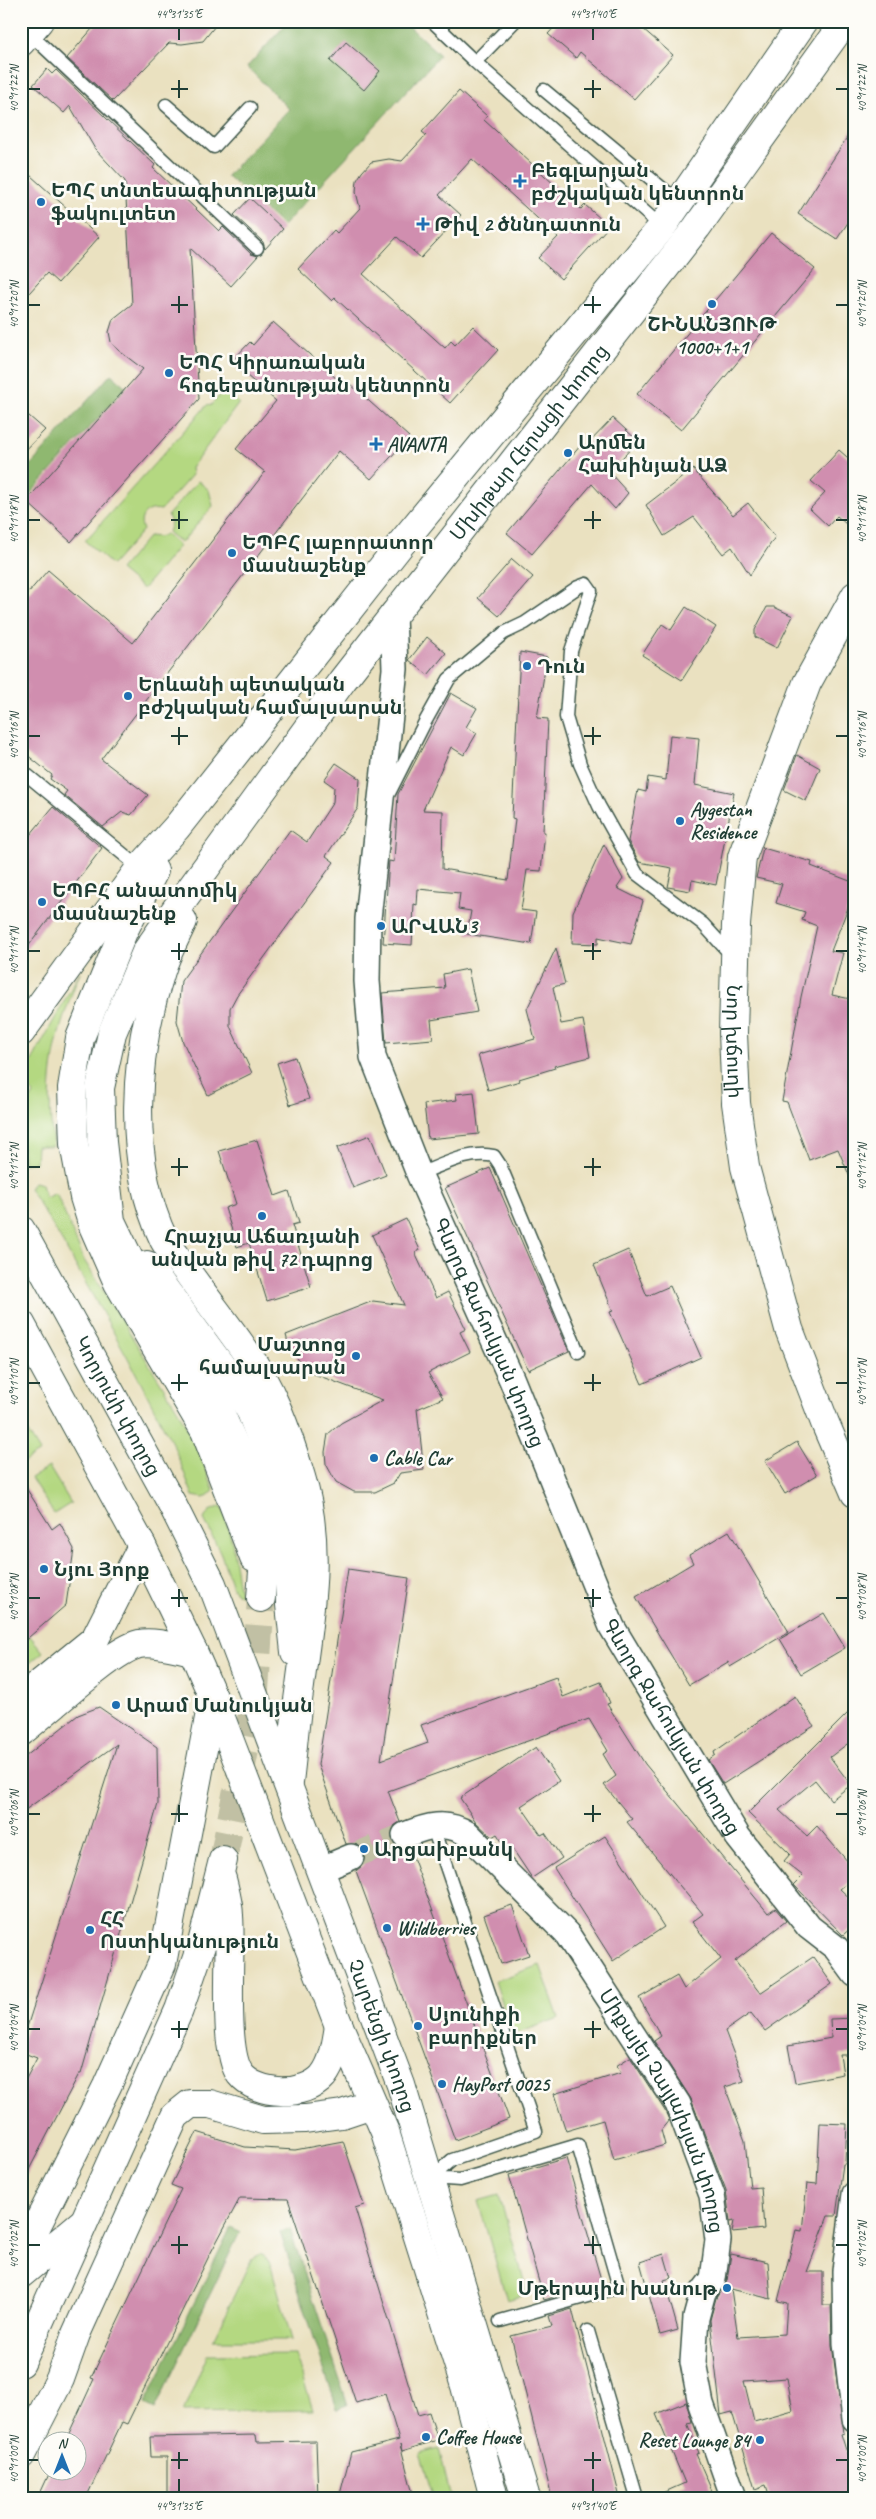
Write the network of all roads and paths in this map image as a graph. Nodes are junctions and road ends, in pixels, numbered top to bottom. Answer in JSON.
{"nodes":[{"id":1,"x":432,"y":21,"type":"edge"},
{"id":2,"x":515,"y":21,"type":"edge"},
{"id":3,"x":804,"y":21,"type":"edge"},
{"id":4,"x":846,"y":21,"type":"edge"},
{"id":5,"x":30,"y":32,"type":"edge"},
{"id":6,"x":475,"y":62,"type":"junction"},
{"id":7,"x":544,"y":90,"type":"dead end"},
{"id":8,"x":166,"y":105,"type":"dead end"},
{"id":9,"x":250,"y":108,"type":"dead end"},
{"id":10,"x":680,"y":203,"type":"junction"},
{"id":11,"x":662,"y":227,"type":"junction"},
{"id":12,"x":257,"y":248,"type":"dead end"},
{"id":13,"x":855,"y":596,"type":"edge"},
{"id":14,"x":393,"y":614,"type":"junction"},
{"id":15,"x":21,"y":770,"type":"edge"},
{"id":16,"x":378,"y":823,"type":"junction"},
{"id":17,"x":177,"y":827,"type":"junction"},
{"id":18,"x":211,"y":861,"type":"junction"},
{"id":19,"x":140,"y":868,"type":"junction"},
{"id":20,"x":735,"y":959,"type":"junction"},
{"id":21,"x":21,"y":1032,"type":"edge"},
{"id":22,"x":419,"y":1174,"type":"junction"},
{"id":23,"x":111,"y":1221,"type":"junction"},
{"id":24,"x":21,"y":1230,"type":"edge"},
{"id":25,"x":21,"y":1324,"type":"edge"},
{"id":26,"x":578,"y":1352,"type":"dead end"},
{"id":27,"x":855,"y":1493,"type":"edge"},
{"id":28,"x":142,"y":1546,"type":"junction"},
{"id":29,"x":212,"y":1584,"type":"joint"},
{"id":30,"x":193,"y":1651,"type":"junction"},
{"id":31,"x":300,"y":1687,"type":"junction"},
{"id":32,"x":213,"y":1697,"type":"junction"},
{"id":33,"x":21,"y":1699,"type":"edge"},
{"id":34,"x":21,"y":1732,"type":"edge"},
{"id":35,"x":289,"y":1789,"type":"junction"},
{"id":36,"x":432,"y":1825,"type":"junction"},
{"id":37,"x":405,"y":1836,"type":"tunnel mouth"},
{"id":38,"x":350,"y":1857,"type":"tunnel mouth"},
{"id":39,"x":320,"y":1870,"type":"junction"},
{"id":40,"x":855,"y":1974,"type":"edge"},
{"id":41,"x":339,"y":2026,"type":"junction"},
{"id":42,"x":372,"y":2104,"type":"junction"},
{"id":43,"x":431,"y":2178,"type":"junction"},
{"id":44,"x":855,"y":2194,"type":"edge"},
{"id":45,"x":87,"y":2218,"type":"junction"},
{"id":46,"x":21,"y":2257,"type":"edge"},
{"id":47,"x":21,"y":2274,"type":"edge"},
{"id":48,"x":500,"y":2321,"type":"dead end"},
{"id":49,"x":588,"y":2331,"type":"dead end"},
{"id":50,"x":76,"y":2334,"type":"junction"},
{"id":51,"x":21,"y":2363,"type":"edge"},
{"id":52,"x":855,"y":2419,"type":"edge"},
{"id":53,"x":21,"y":2455,"type":"edge"},
{"id":54,"x":494,"y":2498,"type":"edge"},
{"id":55,"x":526,"y":2498,"type":"edge"},
{"id":56,"x":637,"y":2498,"type":"edge"},
{"id":57,"x":734,"y":2498,"type":"edge"}],
"edges":[{"from":1,"to":6,"type":"lane"},
{"from":2,"to":6,"type":"lane"},
{"from":3,"to":10,"type":"main road","name":"Մխիթար Հերացի փողոց"},
{"from":4,"to":14,"type":"main road","name":"Մխիթար Հերացի փողոց"},
{"from":5,"to":12,"type":"lane"},
{"from":6,"to":11,"type":"lane"},
{"from":7,"to":10,"type":"lane"},
{"from":8,"to":9,"type":"lane"},
{"from":10,"to":11,"type":"main road","name":"Մխիթար Հերացի փողոց"},
{"from":11,"to":17,"type":"main road","name":"Մխիթար Հերացի փողոց"},
{"from":13,"to":20,"type":"main road","name":"Նոր խճուղի"},
{"from":14,"to":16,"type":"street","name":"Գևորգ Ջահուկյան փողոց"},
{"from":14,"to":18,"type":"main road","name":"Մխիթար Հերացի փողոց"},
{"from":15,"to":19,"type":"lane"},
{"from":16,"to":20,"type":"lane"},
{"from":16,"to":22,"type":"street","name":"Գևորգ Ջահուկյան փողոց"},
{"from":17,"to":19,"type":"main road"},
{"from":17,"to":23,"type":"main road"},
{"from":18,"to":23,"type":"main road"},
{"from":18,"to":31,"type":"main road"},
{"from":19,"to":21,"type":"main road"},
{"from":20,"to":27,"type":"main road","name":"Նոր խճուղի"},
{"from":22,"to":26,"type":"lane"},
{"from":22,"to":40,"type":"street","name":"Գևորգ Ջահուկյան փողոց"},
{"from":23,"to":31,"type":"main road"},
{"from":24,"to":29,"type":"main road","name":"Կորյունի փողոց"},
{"from":25,"to":28,"type":"main road"},
{"from":28,"to":30,"type":"main road"},
{"from":28,"to":33,"type":"main road"},
{"from":29,"to":35,"type":"main road","name":"Չարենցի փողոց"},
{"from":30,"to":32,"type":"main road","name":"Չարենցի փողոց"},
{"from":30,"to":34,"type":"main road"},
{"from":31,"to":35,"type":"main road"},
{"from":32,"to":41,"type":"main road","name":"Չարենցի փողոց"},
{"from":32,"to":46,"type":"main road"},
{"from":35,"to":39,"type":"main road","name":"Չարենցի փողոց"},
{"from":36,"to":37,"type":"street","name":"Միքայել Չայլախյան փողոց"},
{"from":36,"to":43,"type":"lane"},
{"from":36,"to":57,"type":"street","name":"Միքայել Չայլախյան փողոց"},
{"from":38,"to":39,"type":"street"},
{"from":39,"to":43,"type":"main road","name":"Չարենցի փողոց"},
{"from":41,"to":42,"type":"main road","name":"Չարենցի փողոց"},
{"from":41,"to":45,"type":"main road"},
{"from":42,"to":50,"type":"main road"},
{"from":42,"to":54,"type":"main road","name":"Չարենցի փողոց"},
{"from":43,"to":48,"type":"lane"},
{"from":43,"to":55,"type":"main road","name":"Չարենցի փողոց"},
{"from":44,"to":52,"type":"street"},
{"from":45,"to":47,"type":"main road"},
{"from":45,"to":50,"type":"main road"},
{"from":45,"to":51,"type":"main road"},
{"from":49,"to":56,"type":"lane"},
{"from":50,"to":53,"type":"main road"}]}
